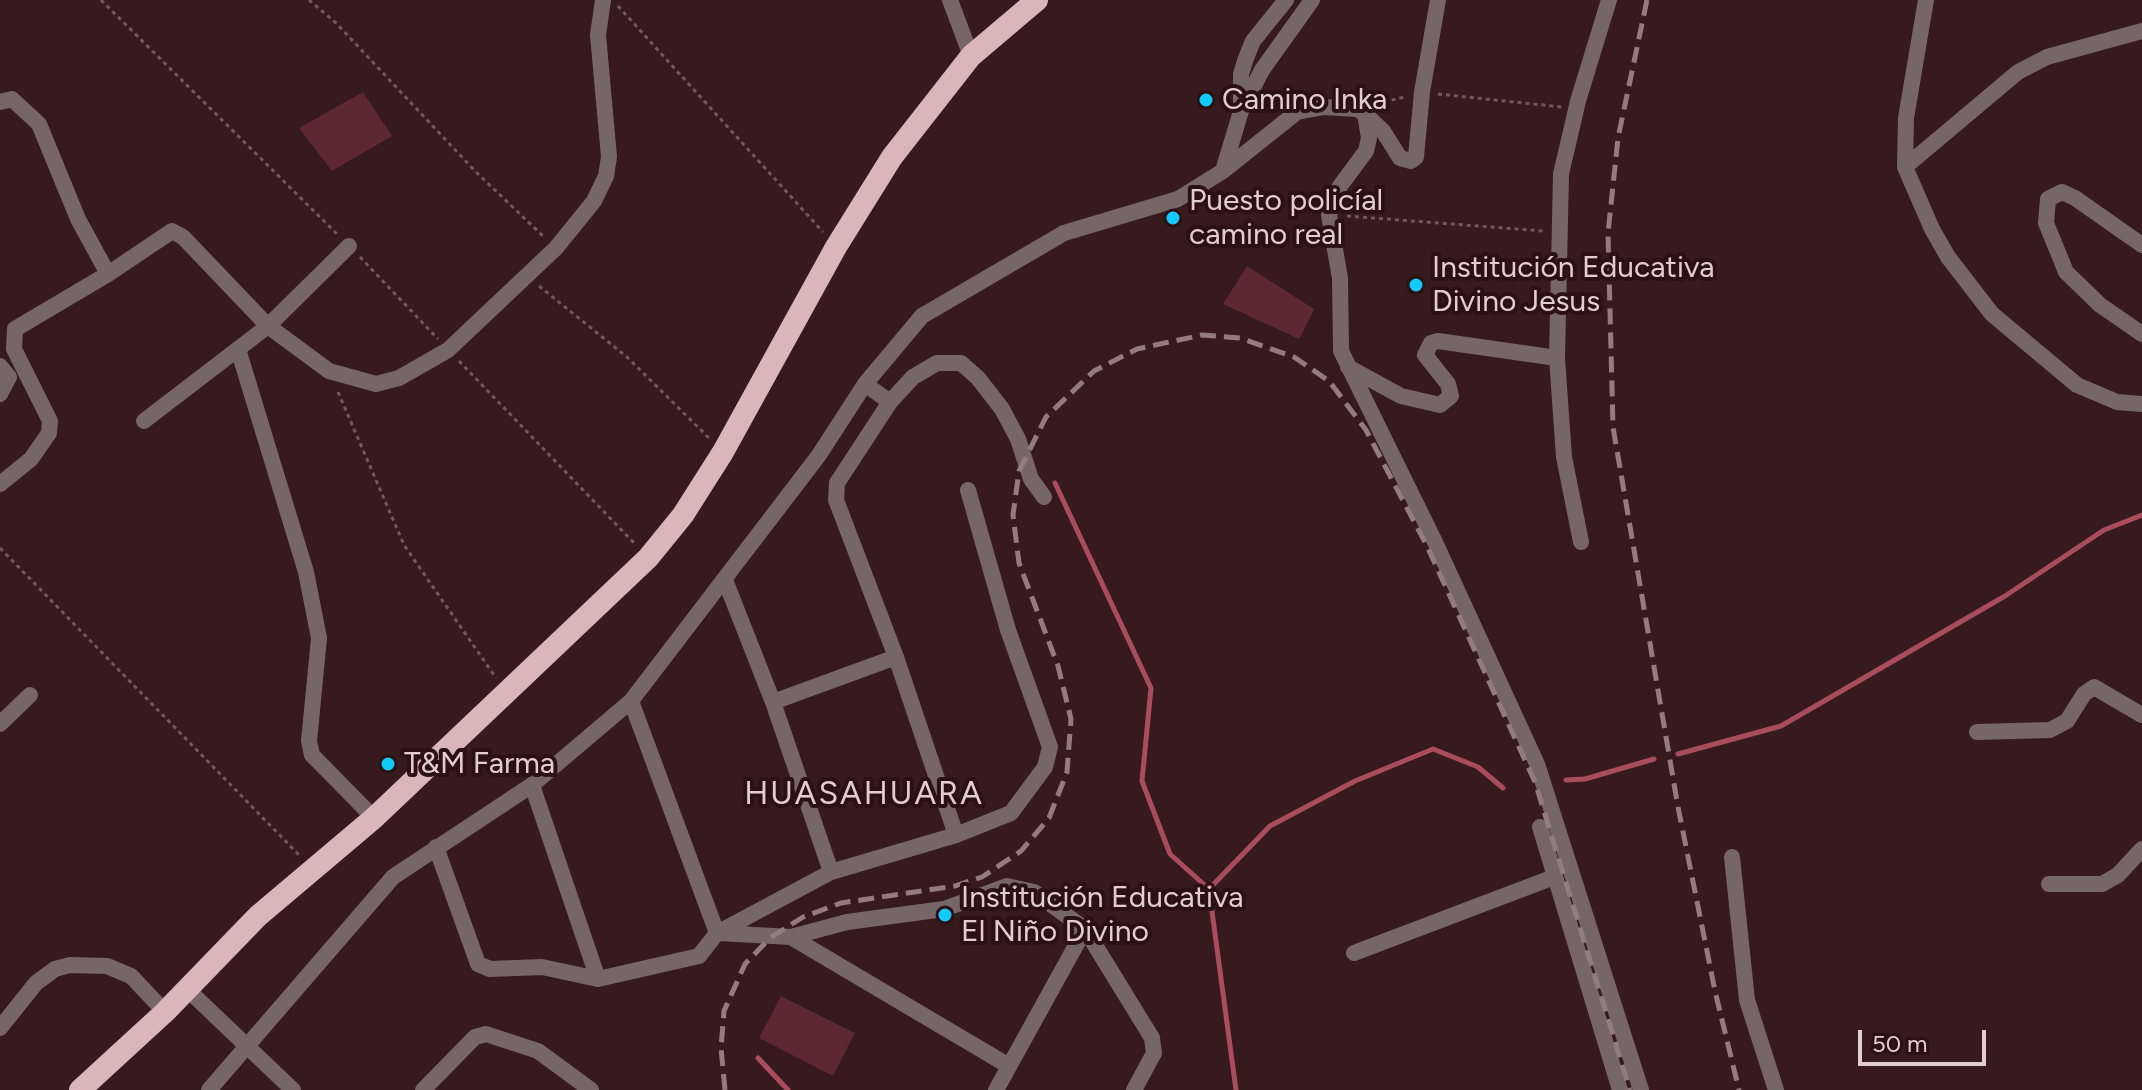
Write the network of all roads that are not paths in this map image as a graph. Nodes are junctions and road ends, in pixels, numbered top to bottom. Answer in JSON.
{"nodes":[{"id":1,"x":603,"y":0,"type":"edge"},
{"id":2,"x":950,"y":0,"type":"edge"},
{"id":3,"x":1037,"y":0,"type":"edge"},
{"id":4,"x":1286,"y":0,"type":"edge"},
{"id":5,"x":1312,"y":0,"type":"edge"},
{"id":6,"x":1438,"y":0,"type":"edge"},
{"id":7,"x":1609,"y":0,"type":"edge"},
{"id":8,"x":1926,"y":0,"type":"edge"},
{"id":9,"x":2142,"y":31,"type":"edge"},
{"id":10,"x":971,"y":56,"type":"junction"},
{"id":11,"x":0,"y":102,"type":"edge"},
{"id":12,"x":1241,"y":111,"type":"junction"},
{"id":13,"x":1361,"y":112,"type":"junction"},
{"id":14,"x":1905,"y":167,"type":"junction"},
{"id":15,"x":1223,"y":171,"type":"junction"},
{"id":16,"x":2142,"y":245,"type":"edge"},
{"id":17,"x":349,"y":246,"type":"road end"},
{"id":18,"x":108,"y":274,"type":"junction"},
{"id":19,"x":268,"y":326,"type":"junction"},
{"id":20,"x":2142,"y":334,"type":"edge"},
{"id":21,"x":238,"y":349,"type":"junction"},
{"id":22,"x":1557,"y":358,"type":"junction"},
{"id":23,"x":0,"y":366,"type":"edge"},
{"id":24,"x":1347,"y":366,"type":"junction"},
{"id":25,"x":865,"y":384,"type":"junction"},
{"id":26,"x":0,"y":394,"type":"edge"},
{"id":27,"x":890,"y":402,"type":"junction"},
{"id":28,"x":2142,"y":404,"type":"edge"},
{"id":29,"x":144,"y":421,"type":"dead end"},
{"id":30,"x":0,"y":484,"type":"edge"},
{"id":31,"x":968,"y":490,"type":"dead end"},
{"id":32,"x":1044,"y":497,"type":"dead end"},
{"id":33,"x":1581,"y":542,"type":"dead end"},
{"id":34,"x":725,"y":580,"type":"junction"},
{"id":35,"x":896,"y":657,"type":"junction"},
{"id":36,"x":30,"y":695,"type":"dead end"},
{"id":37,"x":631,"y":701,"type":"junction"},
{"id":38,"x":773,"y":702,"type":"junction"},
{"id":39,"x":2142,"y":715,"type":"edge"},
{"id":40,"x":0,"y":724,"type":"edge"},
{"id":41,"x":1977,"y":732,"type":"dead end"},
{"id":42,"x":532,"y":785,"type":"junction"},
{"id":43,"x":374,"y":818,"type":"junction"},
{"id":44,"x":1540,"y":827,"type":"dead end"},
{"id":45,"x":956,"y":835,"type":"junction"},
{"id":46,"x":436,"y":847,"type":"junction"},
{"id":47,"x":1567,"y":849,"type":"junction"},
{"id":48,"x":2142,"y":849,"type":"edge"},
{"id":49,"x":1732,"y":857,"type":"dead end"},
{"id":50,"x":1552,"y":871,"type":"junction"},
{"id":51,"x":831,"y":872,"type":"junction"},
{"id":52,"x":2049,"y":884,"type":"dead end"},
{"id":53,"x":1085,"y":929,"type":"junction"},
{"id":54,"x":717,"y":933,"type":"junction"},
{"id":55,"x":791,"y":937,"type":"junction"},
{"id":56,"x":1354,"y":953,"type":"dead end"},
{"id":57,"x":598,"y":979,"type":"junction"},
{"id":58,"x":186,"y":988,"type":"junction"},
{"id":59,"x":165,"y":1012,"type":"junction"},
{"id":60,"x":0,"y":1028,"type":"edge"},
{"id":61,"x":245,"y":1046,"type":"junction"},
{"id":62,"x":1009,"y":1066,"type":"junction"},
{"id":63,"x":80,"y":1090,"type":"edge"},
{"id":64,"x":209,"y":1090,"type":"edge"},
{"id":65,"x":293,"y":1090,"type":"edge"},
{"id":66,"x":423,"y":1090,"type":"edge"},
{"id":67,"x":590,"y":1090,"type":"edge"},
{"id":68,"x":996,"y":1090,"type":"edge"},
{"id":69,"x":1134,"y":1090,"type":"edge"},
{"id":70,"x":1620,"y":1090,"type":"edge"},
{"id":71,"x":1641,"y":1090,"type":"edge"},
{"id":72,"x":1776,"y":1090,"type":"edge"}],
"edges":[{"from":1,"to":19,"type":"street"},
{"from":2,"to":10,"type":"street"},
{"from":3,"to":10,"type":"highway"},
{"from":4,"to":12,"type":"street"},
{"from":5,"to":12,"type":"street"},
{"from":6,"to":13,"type":"street"},
{"from":7,"to":22,"type":"street"},
{"from":8,"to":14,"type":"street"},
{"from":9,"to":14,"type":"street"},
{"from":10,"to":43,"type":"highway"},
{"from":11,"to":18,"type":"street"},
{"from":12,"to":15,"type":"street"},
{"from":13,"to":15,"type":"street"},
{"from":13,"to":24,"type":"street"},
{"from":14,"to":28,"type":"street"},
{"from":15,"to":25,"type":"street"},
{"from":16,"to":20,"type":"street"},
{"from":17,"to":19,"type":"street"},
{"from":18,"to":19,"type":"street"},
{"from":18,"to":30,"type":"street"},
{"from":19,"to":21,"type":"street"},
{"from":21,"to":29,"type":"street"},
{"from":21,"to":43,"type":"street"},
{"from":22,"to":24,"type":"street"},
{"from":22,"to":33,"type":"street"},
{"from":23,"to":26,"type":"street"},
{"from":24,"to":47,"type":"street"},
{"from":25,"to":27,"type":"street"},
{"from":25,"to":34,"type":"street"},
{"from":27,"to":32,"type":"street"},
{"from":27,"to":35,"type":"street"},
{"from":31,"to":45,"type":"street"},
{"from":34,"to":37,"type":"street"},
{"from":34,"to":38,"type":"street"},
{"from":35,"to":38,"type":"street"},
{"from":35,"to":45,"type":"street"},
{"from":36,"to":40,"type":"street"},
{"from":37,"to":42,"type":"street"},
{"from":37,"to":54,"type":"street"},
{"from":38,"to":51,"type":"street"},
{"from":39,"to":41,"type":"street"},
{"from":42,"to":46,"type":"street"},
{"from":42,"to":57,"type":"street"},
{"from":43,"to":58,"type":"highway"},
{"from":44,"to":50,"type":"street"},
{"from":45,"to":51,"type":"street"},
{"from":46,"to":57,"type":"street"},
{"from":46,"to":61,"type":"street"},
{"from":47,"to":50,"type":"street"},
{"from":47,"to":71,"type":"street"},
{"from":48,"to":52,"type":"street"},
{"from":49,"to":72,"type":"street"},
{"from":50,"to":56,"type":"street"},
{"from":50,"to":70,"type":"street"},
{"from":51,"to":54,"type":"street"},
{"from":53,"to":55,"type":"street"},
{"from":53,"to":62,"type":"street"},
{"from":53,"to":69,"type":"street"},
{"from":54,"to":55,"type":"street"},
{"from":54,"to":57,"type":"street"},
{"from":55,"to":62,"type":"street"},
{"from":58,"to":59,"type":"highway"},
{"from":58,"to":61,"type":"street"},
{"from":59,"to":60,"type":"street"},
{"from":59,"to":63,"type":"highway"},
{"from":61,"to":64,"type":"street"},
{"from":61,"to":65,"type":"street"},
{"from":62,"to":68,"type":"street"},
{"from":66,"to":67,"type":"street"}]}
